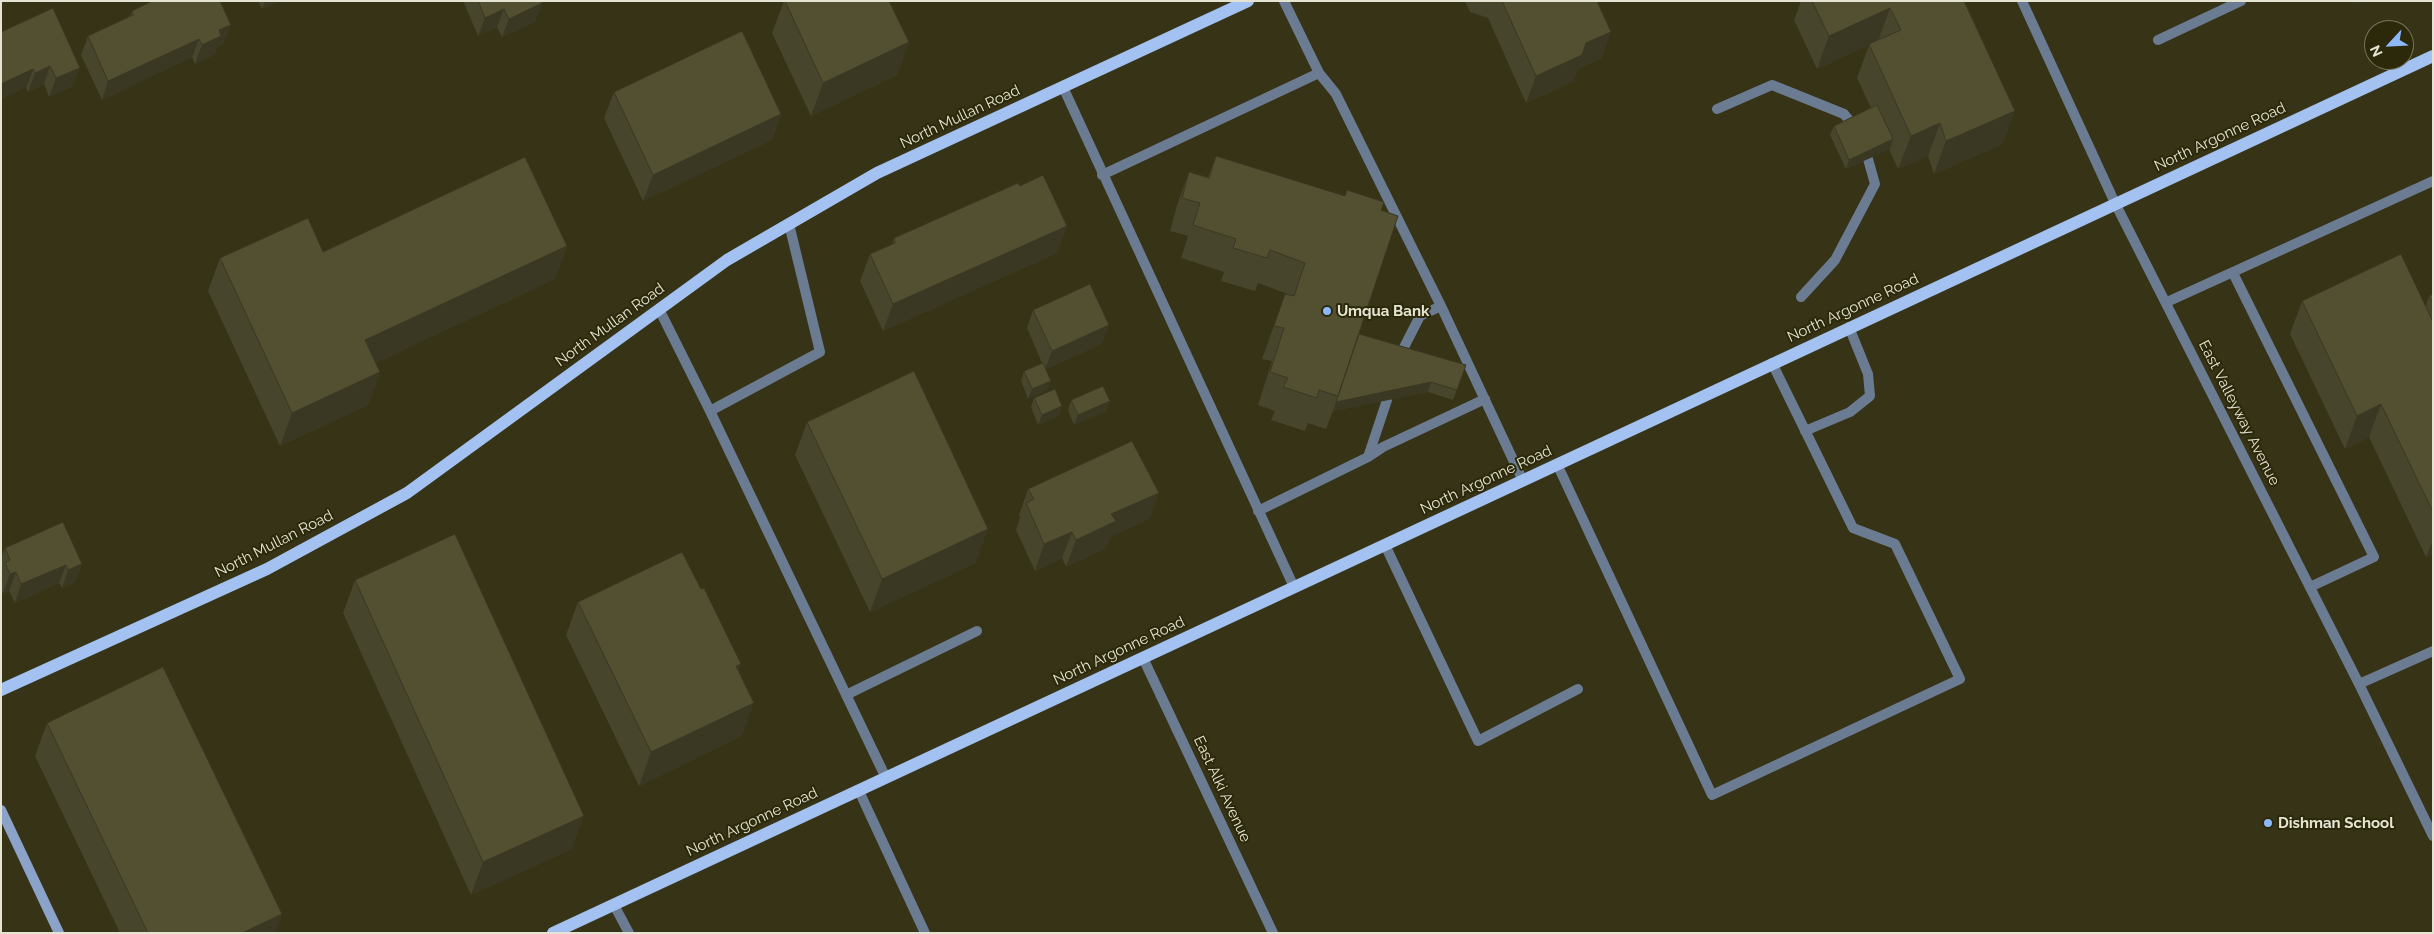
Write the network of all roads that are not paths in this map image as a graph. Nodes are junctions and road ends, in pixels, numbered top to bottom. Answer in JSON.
{"nodes":[{"id":1,"x":1248,"y":1,"type":"edge"},
{"id":2,"x":1284,"y":1,"type":"edge"},
{"id":3,"x":2022,"y":1,"type":"edge"},
{"id":4,"x":2241,"y":1,"type":"edge"},
{"id":5,"x":2158,"y":40,"type":"dead end"},
{"id":6,"x":2433,"y":56,"type":"edge"},
{"id":7,"x":1319,"y":73,"type":"junction"},
{"id":8,"x":1063,"y":87,"type":"junction"},
{"id":9,"x":1717,"y":109,"type":"dead end"},
{"id":10,"x":1853,"y":125,"type":"edge"},
{"id":11,"x":1868,"y":159,"type":"edge"},
{"id":12,"x":1102,"y":175,"type":"junction"},
{"id":13,"x":2433,"y":182,"type":"edge"},
{"id":14,"x":2115,"y":203,"type":"junction"},
{"id":15,"x":789,"y":224,"type":"junction"},
{"id":16,"x":2233,"y":273,"type":"junction"},
{"id":17,"x":1801,"y":297,"type":"dead end"},
{"id":18,"x":2167,"y":302,"type":"junction"},
{"id":19,"x":1441,"y":306,"type":"junction"},
{"id":20,"x":659,"y":309,"type":"junction"},
{"id":21,"x":1849,"y":327,"type":"junction"},
{"id":22,"x":1399,"y":357,"type":"edge"},
{"id":23,"x":1772,"y":363,"type":"junction"},
{"id":24,"x":1485,"y":399,"type":"junction"},
{"id":25,"x":1387,"y":400,"type":"edge"},
{"id":26,"x":710,"y":411,"type":"junction"},
{"id":27,"x":1805,"y":431,"type":"junction"},
{"id":28,"x":1368,"y":457,"type":"junction"},
{"id":29,"x":1557,"y":464,"type":"junction"},
{"id":30,"x":1523,"y":481,"type":"junction"},
{"id":31,"x":1258,"y":511,"type":"junction"},
{"id":32,"x":1385,"y":545,"type":"junction"},
{"id":33,"x":1294,"y":587,"type":"junction"},
{"id":34,"x":2310,"y":587,"type":"junction"},
{"id":35,"x":977,"y":631,"type":"dead end"},
{"id":36,"x":2433,"y":651,"type":"edge"},
{"id":37,"x":1143,"y":658,"type":"junction"},
{"id":38,"x":2360,"y":684,"type":"junction"},
{"id":39,"x":1578,"y":689,"type":"dead end"},
{"id":40,"x":1,"y":690,"type":"edge"},
{"id":41,"x":846,"y":695,"type":"junction"},
{"id":42,"x":886,"y":778,"type":"junction"},
{"id":43,"x":858,"y":790,"type":"junction"},
{"id":44,"x":1,"y":810,"type":"edge"},
{"id":45,"x":2433,"y":836,"type":"edge"},
{"id":46,"x":614,"y":905,"type":"junction"},
{"id":47,"x":59,"y":933,"type":"edge"},
{"id":48,"x":553,"y":933,"type":"edge"},
{"id":49,"x":629,"y":933,"type":"edge"},
{"id":50,"x":925,"y":933,"type":"edge"},
{"id":51,"x":1273,"y":933,"type":"edge"}],
"edges":[{"from":1,"to":8,"type":"main road","name":"North Mullan Road"},
{"from":2,"to":7,"type":"street"},
{"from":3,"to":14,"type":"street","name":"East Valleyway Avenue"},
{"from":4,"to":5,"type":"street"},
{"from":6,"to":14,"type":"main road","name":"North Argonne Road"},
{"from":7,"to":12,"type":"street"},
{"from":7,"to":19,"type":"street"},
{"from":8,"to":12,"type":"street"},
{"from":8,"to":15,"type":"main road","name":"North Mullan Road"},
{"from":9,"to":10,"type":"street"},
{"from":11,"to":17,"type":"street"},
{"from":12,"to":31,"type":"street"},
{"from":13,"to":16,"type":"street"},
{"from":14,"to":18,"type":"street","name":"East Valleyway Avenue"},
{"from":14,"to":21,"type":"main road","name":"North Argonne Road"},
{"from":15,"to":20,"type":"main road","name":"North Mullan Road"},
{"from":15,"to":26,"type":"street"},
{"from":16,"to":18,"type":"street"},
{"from":16,"to":34,"type":"street"},
{"from":18,"to":34,"type":"street","name":"East Valleyway Avenue"},
{"from":19,"to":22,"type":"street"},
{"from":19,"to":24,"type":"street"},
{"from":20,"to":26,"type":"street"},
{"from":20,"to":40,"type":"main road","name":"North Mullan Road"},
{"from":21,"to":23,"type":"main road","name":"North Argonne Road"},
{"from":21,"to":27,"type":"street"},
{"from":23,"to":27,"type":"street"},
{"from":23,"to":29,"type":"main road","name":"North Argonne Road"},
{"from":24,"to":28,"type":"street"},
{"from":24,"to":30,"type":"street"},
{"from":25,"to":28,"type":"street"},
{"from":26,"to":41,"type":"street"},
{"from":27,"to":29,"type":"street"},
{"from":28,"to":31,"type":"street"},
{"from":29,"to":30,"type":"main road","name":"North Argonne Road"},
{"from":30,"to":32,"type":"main road","name":"North Argonne Road"},
{"from":31,"to":33,"type":"street"},
{"from":32,"to":33,"type":"main road","name":"North Argonne Road"},
{"from":32,"to":39,"type":"street"},
{"from":33,"to":37,"type":"main road","name":"North Argonne Road"},
{"from":34,"to":38,"type":"street","name":"East Valleyway Avenue"},
{"from":35,"to":41,"type":"street"},
{"from":36,"to":38,"type":"street"},
{"from":37,"to":42,"type":"main road","name":"North Argonne Road"},
{"from":37,"to":51,"type":"street","name":"East Alki Avenue"},
{"from":38,"to":45,"type":"street","name":"East Valleyway Avenue"},
{"from":41,"to":42,"type":"street"},
{"from":42,"to":43,"type":"main road","name":"North Argonne Road"},
{"from":43,"to":46,"type":"main road","name":"North Argonne Road"},
{"from":43,"to":50,"type":"street"},
{"from":44,"to":47,"type":"main road"},
{"from":46,"to":48,"type":"main road","name":"North Argonne Road"},
{"from":46,"to":49,"type":"street"}]}
